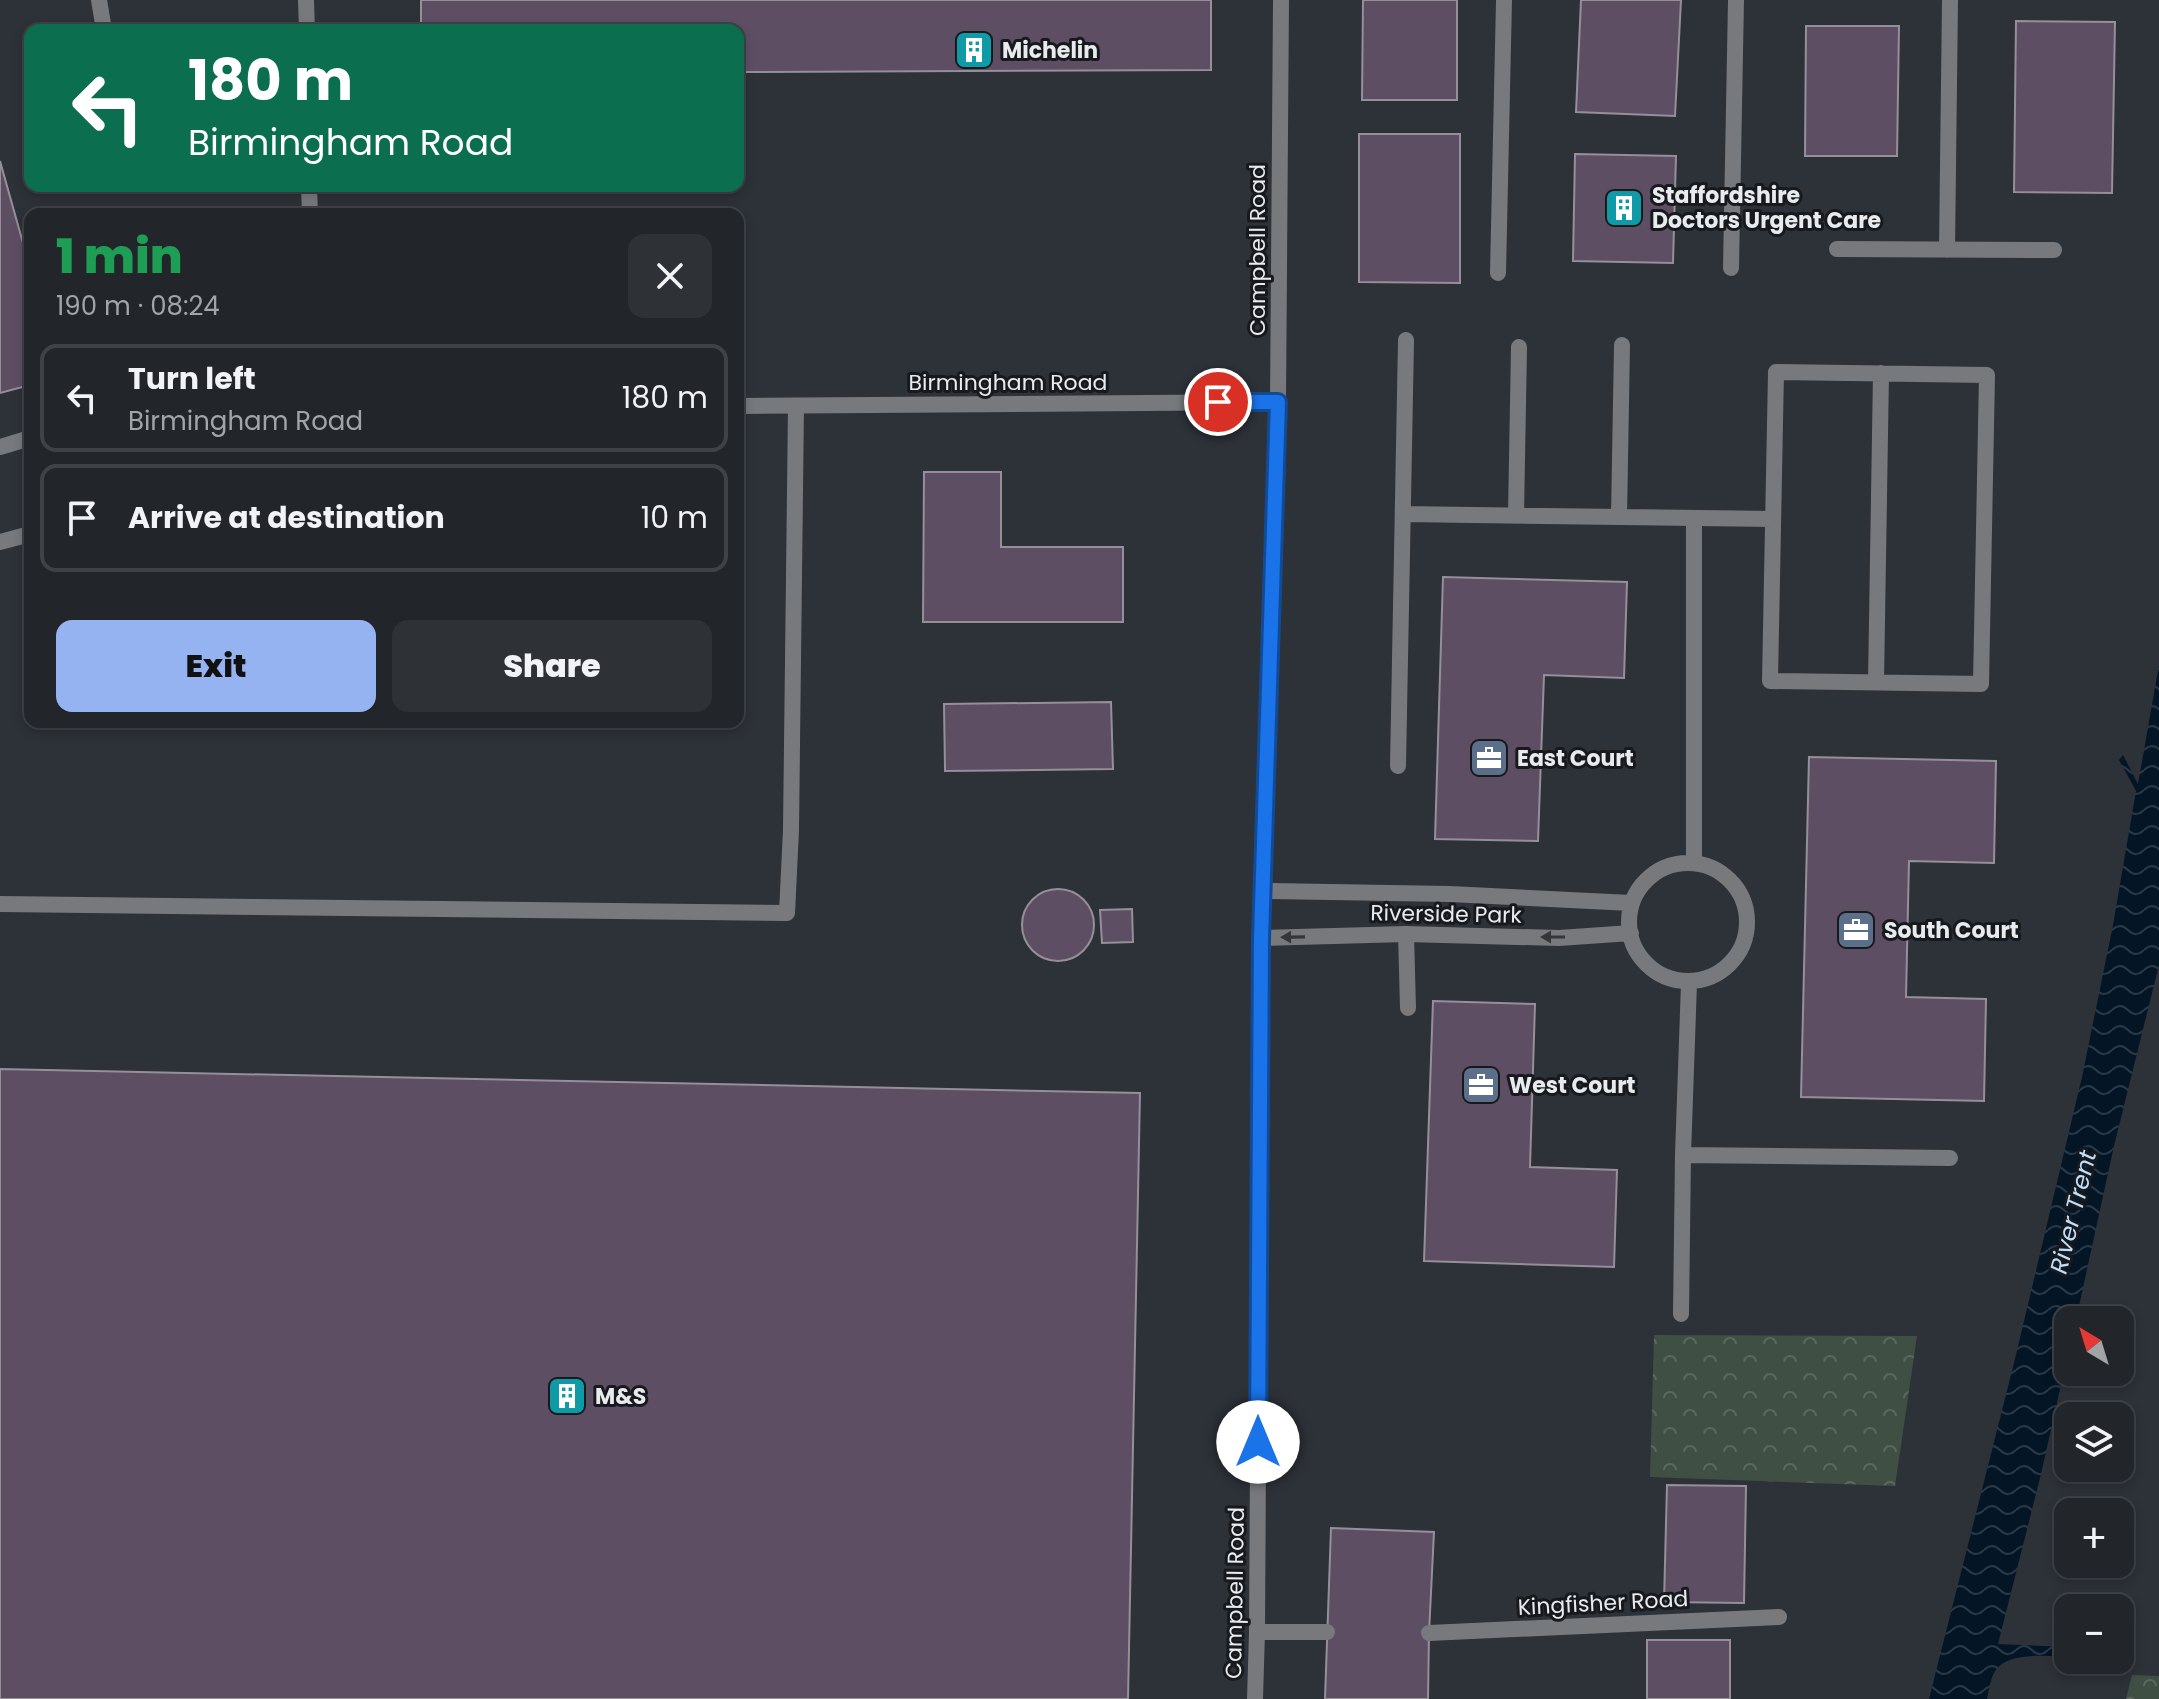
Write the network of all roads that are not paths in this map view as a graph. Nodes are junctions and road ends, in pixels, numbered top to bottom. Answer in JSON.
{"nodes":[{"id":1,"x":99,"y":0,"type":"edge"},
{"id":2,"x":306,"y":0,"type":"edge"},
{"id":3,"x":1281,"y":0,"type":"edge"},
{"id":4,"x":1504,"y":0,"type":"edge"},
{"id":5,"x":1736,"y":0,"type":"edge"},
{"id":6,"x":1950,"y":0,"type":"edge"},
{"id":7,"x":103,"y":24,"type":"edge"},
{"id":8,"x":307,"y":24,"type":"edge"},
{"id":9,"x":1837,"y":249,"type":"dead end"},
{"id":10,"x":1947,"y":250,"type":"junction"},
{"id":11,"x":2054,"y":250,"type":"dead end"},
{"id":12,"x":1731,"y":268,"type":"dead end"},
{"id":13,"x":1498,"y":273,"type":"dead end"},
{"id":14,"x":1406,"y":340,"type":"dead end"},
{"id":15,"x":1622,"y":345,"type":"dead end"},
{"id":16,"x":1519,"y":347,"type":"dead end"},
{"id":17,"x":1881,"y":373,"type":"junction"},
{"id":18,"x":1278,"y":402,"type":"junction"},
{"id":19,"x":744,"y":406,"type":"edge"},
{"id":20,"x":796,"y":406,"type":"junction"},
{"id":21,"x":24,"y":440,"type":"edge"},
{"id":22,"x":0,"y":447,"type":"edge"},
{"id":23,"x":1403,"y":514,"type":"junction"},
{"id":24,"x":1516,"y":515,"type":"junction"},
{"id":25,"x":1619,"y":517,"type":"junction"},
{"id":26,"x":1694,"y":518,"type":"junction"},
{"id":27,"x":1773,"y":519,"type":"junction"},
{"id":28,"x":24,"y":536,"type":"edge"},
{"id":29,"x":0,"y":542,"type":"edge"},
{"id":30,"x":1876,"y":682,"type":"junction"},
{"id":31,"x":1398,"y":766,"type":"dead end"},
{"id":32,"x":1694,"y":863,"type":"junction"},
{"id":33,"x":1263,"y":891,"type":"junction"},
{"id":34,"x":1631,"y":903,"type":"junction"},
{"id":35,"x":0,"y":904,"type":"edge"},
{"id":36,"x":1631,"y":933,"type":"junction"},
{"id":37,"x":1406,"y":934,"type":"junction"},
{"id":38,"x":1261,"y":938,"type":"junction"},
{"id":39,"x":1689,"y":983,"type":"junction"},
{"id":40,"x":1408,"y":1008,"type":"dead end"},
{"id":41,"x":1683,"y":1155,"type":"junction"},
{"id":42,"x":1950,"y":1158,"type":"dead end"},
{"id":43,"x":1681,"y":1314,"type":"dead end"},
{"id":44,"x":1779,"y":1617,"type":"dead end"},
{"id":45,"x":1257,"y":1632,"type":"junction"},
{"id":46,"x":1327,"y":1632,"type":"dead end"},
{"id":47,"x":1429,"y":1633,"type":"dead end"},
{"id":48,"x":1255,"y":1699,"type":"edge"}],
"edges":[{"from":1,"to":7,"type":"street"},
{"from":2,"to":8,"type":"street"},
{"from":3,"to":18,"type":"street","name":"Campbell Road"},
{"from":4,"to":13,"type":"street"},
{"from":5,"to":12,"type":"street"},
{"from":6,"to":10,"type":"street"},
{"from":9,"to":10,"type":"street"},
{"from":10,"to":11,"type":"street"},
{"from":14,"to":23,"type":"street"},
{"from":15,"to":25,"type":"street"},
{"from":16,"to":24,"type":"street"},
{"from":17,"to":27,"type":"street"},
{"from":17,"to":30,"type":"street"},
{"from":17,"to":30,"type":"street"},
{"from":18,"to":20,"type":"street","name":"Birmingham Road"},
{"from":18,"to":33,"type":"street","name":"Campbell Road"},
{"from":19,"to":20,"type":"street","name":"Birmingham Road"},
{"from":20,"to":35,"type":"street"},
{"from":21,"to":22,"type":"street"},
{"from":23,"to":24,"type":"street"},
{"from":23,"to":31,"type":"street"},
{"from":24,"to":25,"type":"street"},
{"from":25,"to":26,"type":"street"},
{"from":26,"to":27,"type":"street"},
{"from":26,"to":32,"type":"street"},
{"from":27,"to":30,"type":"street"},
{"from":28,"to":29,"type":"street"},
{"from":32,"to":34,"type":"street"},
{"from":32,"to":39,"type":"street"},
{"from":33,"to":34,"type":"street","name":"Riverside Park"},
{"from":33,"to":38,"type":"street","name":"Campbell Road"},
{"from":34,"to":36,"type":"street"},
{"from":36,"to":37,"type":"street","name":"Riverside Park","one_way":true},
{"from":36,"to":39,"type":"street"},
{"from":37,"to":38,"type":"street","name":"Riverside Park","one_way":true},
{"from":37,"to":40,"type":"street"},
{"from":38,"to":45,"type":"street","name":"Campbell Road"},
{"from":39,"to":41,"type":"street"},
{"from":41,"to":42,"type":"street"},
{"from":41,"to":43,"type":"street"},
{"from":44,"to":47,"type":"street","name":"Kingfisher Road"},
{"from":45,"to":46,"type":"street"},
{"from":45,"to":48,"type":"street","name":"Campbell Road"}]}
